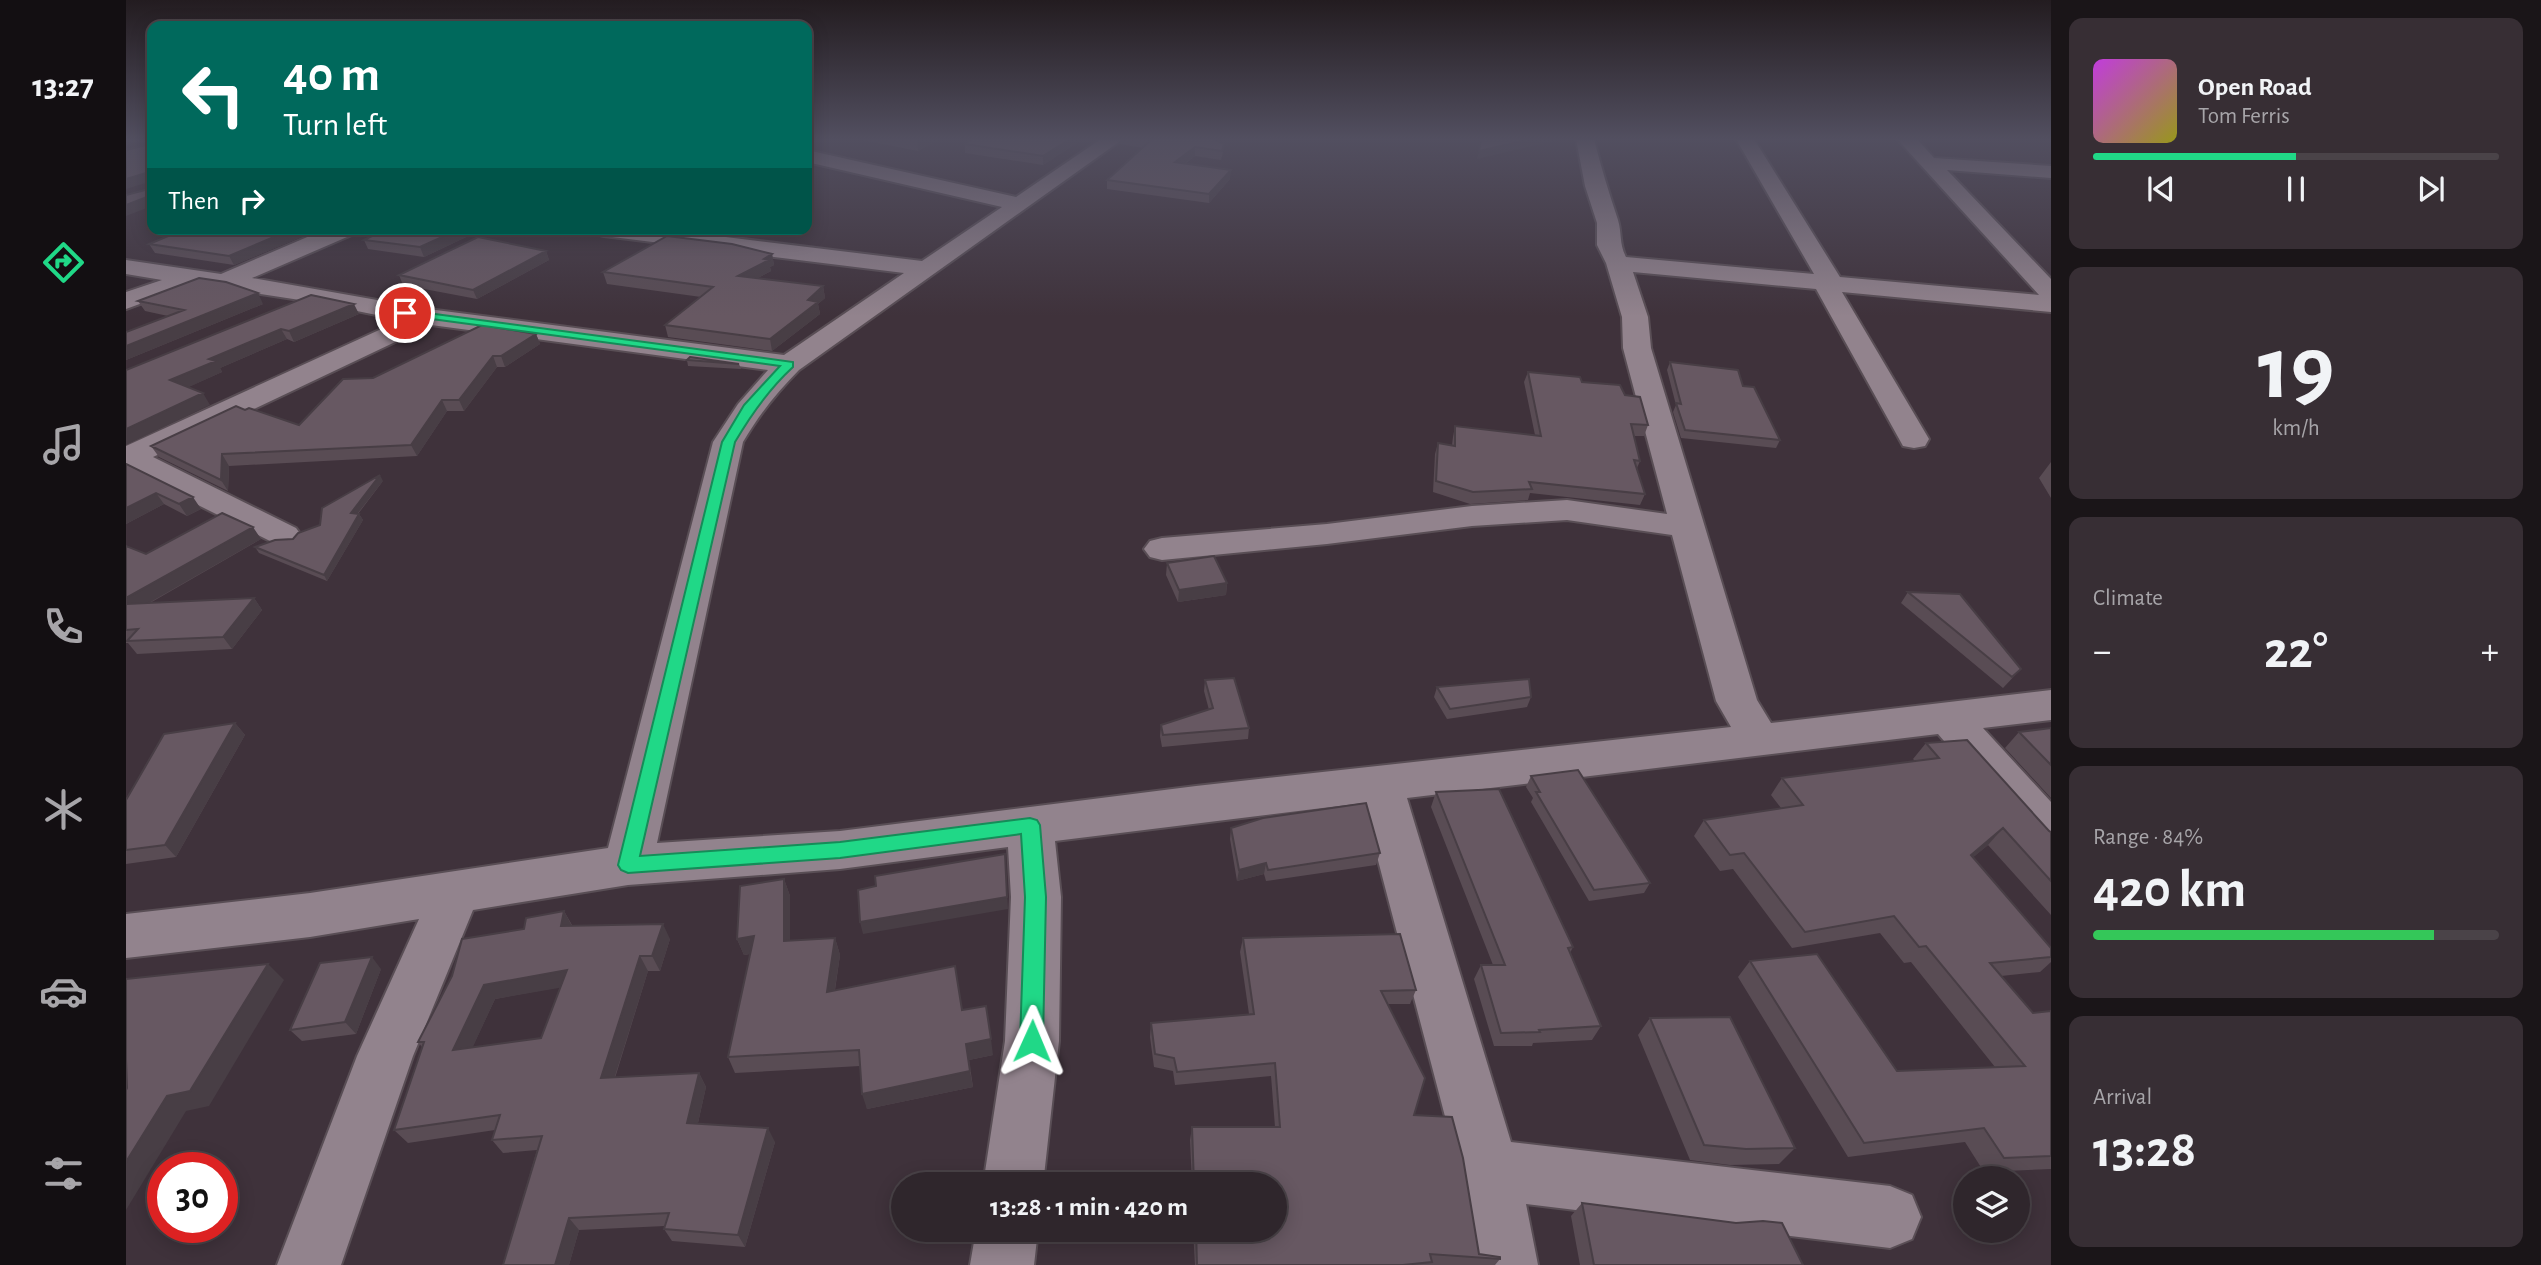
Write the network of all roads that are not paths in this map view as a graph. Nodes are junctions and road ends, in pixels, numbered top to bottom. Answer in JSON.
{"nodes":[{"id":1,"x":991,"y":198,"type":"edge"},
{"id":2,"x":1026,"y":198,"type":"edge"},
{"id":3,"x":1599,"y":198,"type":"edge"},
{"id":4,"x":1779,"y":198,"type":"edge"},
{"id":5,"x":1961,"y":198,"type":"edge"},
{"id":6,"x":1017,"y":204,"type":"junction"},
{"id":7,"x":332,"y":235,"type":"edge"},
{"id":8,"x":652,"y":235,"type":"edge"},
{"id":9,"x":1618,"y":263,"type":"junction"},
{"id":10,"x":126,"y":267,"type":"edge"},
{"id":11,"x":926,"y":269,"type":"junction"},
{"id":12,"x":188,"y":278,"type":"junction"},
{"id":13,"x":1828,"y":282,"type":"junction"},
{"id":14,"x":221,"y":283,"type":"junction"},
{"id":15,"x":2051,"y":293,"type":"edge"},
{"id":16,"x":313,"y":295,"type":"junction"},
{"id":17,"x":126,"y":301,"type":"edge"},
{"id":18,"x":2051,"y":304,"type":"edge"},
{"id":19,"x":275,"y":312,"type":"edge"},
{"id":20,"x":428,"y":317,"type":"junction"},
{"id":21,"x":789,"y":364,"type":"junction"},
{"id":22,"x":1914,"y":439,"type":"dead end"},
{"id":23,"x":127,"y":457,"type":"edge"},
{"id":24,"x":1688,"y":527,"type":"junction"},
{"id":25,"x":284,"y":535,"type":"dead end"},
{"id":26,"x":1162,"y":549,"type":"dead end"},
{"id":27,"x":2051,"y":705,"type":"edge"},
{"id":28,"x":1948,"y":718,"type":"junction"},
{"id":29,"x":1760,"y":740,"type":"junction"},
{"id":30,"x":1380,"y":784,"type":"junction"},
{"id":31,"x":1030,"y":825,"type":"junction"},
{"id":32,"x":2051,"y":833,"type":"edge"},
{"id":33,"x":628,"y":865,"type":"junction"},
{"id":34,"x":456,"y":891,"type":"junction"},
{"id":35,"x":126,"y":936,"type":"edge"},
{"id":36,"x":1489,"y":1170,"type":"junction"},
{"id":37,"x":1015,"y":1172,"type":"edge"},
{"id":38,"x":1890,"y":1217,"type":"dead end"},
{"id":39,"x":1005,"y":1242,"type":"edge"},
{"id":40,"x":309,"y":1265,"type":"edge"},
{"id":41,"x":1002,"y":1265,"type":"edge"},
{"id":42,"x":1506,"y":1265,"type":"edge"}],
"edges":[{"from":1,"to":6,"type":"street"},
{"from":2,"to":6,"type":"street"},
{"from":3,"to":9,"type":"street"},
{"from":4,"to":13,"type":"street"},
{"from":5,"to":15,"type":"street"},
{"from":6,"to":11,"type":"street"},
{"from":7,"to":14,"type":"street"},
{"from":8,"to":11,"type":"street"},
{"from":9,"to":13,"type":"street"},
{"from":9,"to":24,"type":"street"},
{"from":10,"to":12,"type":"street"},
{"from":11,"to":21,"type":"street"},
{"from":12,"to":14,"type":"street"},
{"from":12,"to":17,"type":"street"},
{"from":13,"to":18,"type":"street"},
{"from":13,"to":22,"type":"street"},
{"from":14,"to":16,"type":"street"},
{"from":16,"to":19,"type":"street"},
{"from":16,"to":20,"type":"street"},
{"from":20,"to":21,"type":"street"},
{"from":20,"to":23,"type":"street"},
{"from":21,"to":33,"type":"street"},
{"from":23,"to":25,"type":"street"},
{"from":24,"to":26,"type":"street"},
{"from":24,"to":29,"type":"street"},
{"from":27,"to":28,"type":"street"},
{"from":28,"to":29,"type":"street"},
{"from":28,"to":32,"type":"street"},
{"from":29,"to":30,"type":"street"},
{"from":30,"to":31,"type":"street"},
{"from":30,"to":36,"type":"street"},
{"from":31,"to":33,"type":"street"},
{"from":31,"to":37,"type":"street"},
{"from":33,"to":34,"type":"street"},
{"from":34,"to":35,"type":"street"},
{"from":34,"to":40,"type":"street"},
{"from":36,"to":38,"type":"street"},
{"from":36,"to":42,"type":"street"},
{"from":39,"to":41,"type":"street"}]}
